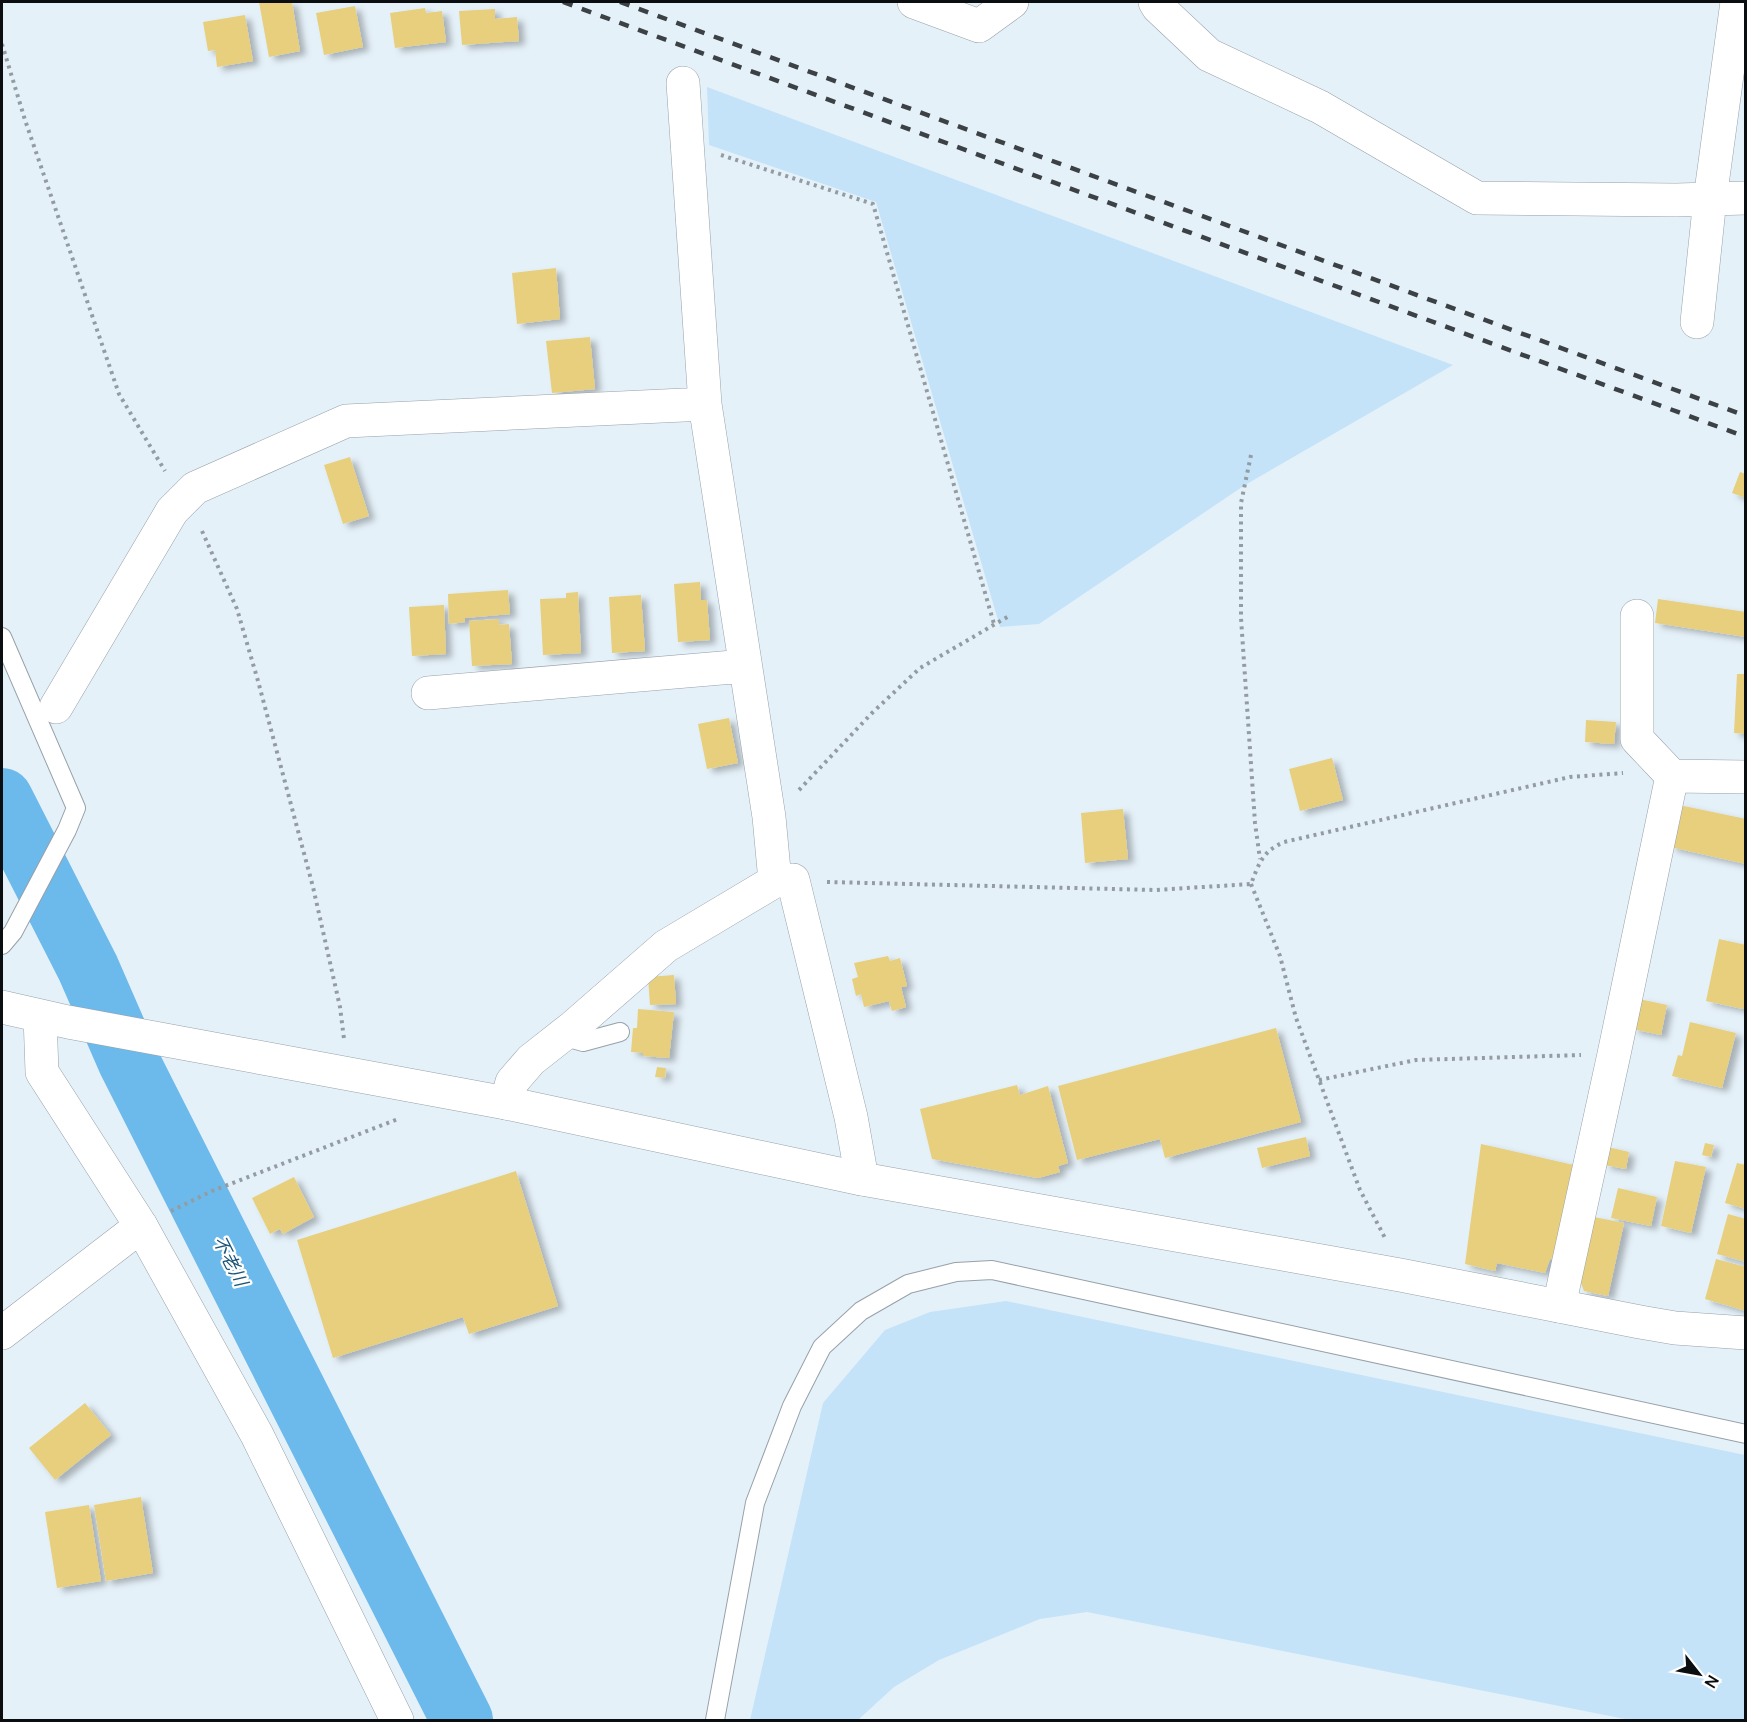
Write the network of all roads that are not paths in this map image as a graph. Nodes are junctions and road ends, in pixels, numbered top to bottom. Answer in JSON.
{"nodes":[{"id":1,"x":914,"y":2,"type":"edge"},
{"id":2,"x":1012,"y":2,"type":"edge"},
{"id":3,"x":1155,"y":2,"type":"edge"},
{"id":4,"x":1737,"y":2,"type":"edge"},
{"id":5,"x":683,"y":83,"type":"dead end"},
{"id":6,"x":1746,"y":198,"type":"edge"},
{"id":7,"x":1710,"y":199,"type":"junction"},
{"id":8,"x":1697,"y":322,"type":"dead end"},
{"id":9,"x":705,"y":404,"type":"junction"},
{"id":10,"x":1637,"y":615,"type":"dead end"},
{"id":11,"x":2,"y":637,"type":"edge"},
{"id":12,"x":745,"y":666,"type":"junction"},
{"id":13,"x":428,"y":693,"type":"dead end"},
{"id":14,"x":56,"y":707,"type":"dead end"},
{"id":15,"x":1672,"y":776,"type":"junction"},
{"id":16,"x":1746,"y":777,"type":"edge"},
{"id":17,"x":784,"y":881,"type":"junction"},
{"id":18,"x":7,"y":938,"type":"edge"},
{"id":19,"x":2,"y":1007,"type":"edge"},
{"id":20,"x":54,"y":1019,"type":"junction"},
{"id":21,"x":620,"y":1032,"type":"dead end"},
{"id":22,"x":562,"y":1036,"type":"junction"},
{"id":23,"x":506,"y":1103,"type":"junction"},
{"id":24,"x":862,"y":1179,"type":"junction"},
{"id":25,"x":152,"y":1221,"type":"junction"},
{"id":26,"x":1559,"y":1306,"type":"junction"},
{"id":27,"x":2,"y":1333,"type":"edge"},
{"id":28,"x":1746,"y":1333,"type":"edge"},
{"id":29,"x":1746,"y":1434,"type":"edge"},
{"id":30,"x":397,"y":1720,"type":"edge"},
{"id":31,"x":714,"y":1720,"type":"edge"}],
"edges":[{"from":1,"to":2,"type":"street"},
{"from":3,"to":7,"type":"street"},
{"from":4,"to":7,"type":"street"},
{"from":5,"to":9,"type":"street"},
{"from":6,"to":7,"type":"street"},
{"from":7,"to":8,"type":"street"},
{"from":9,"to":12,"type":"street"},
{"from":9,"to":14,"type":"street"},
{"from":10,"to":15,"type":"street"},
{"from":11,"to":18,"type":"lane"},
{"from":12,"to":13,"type":"street"},
{"from":12,"to":17,"type":"street"},
{"from":15,"to":16,"type":"street"},
{"from":15,"to":26,"type":"street"},
{"from":17,"to":22,"type":"street"},
{"from":17,"to":24,"type":"street"},
{"from":19,"to":20,"type":"street"},
{"from":20,"to":23,"type":"street"},
{"from":20,"to":25,"type":"street"},
{"from":21,"to":22,"type":"lane"},
{"from":22,"to":23,"type":"street"},
{"from":23,"to":24,"type":"street"},
{"from":24,"to":26,"type":"street"},
{"from":25,"to":27,"type":"street"},
{"from":25,"to":30,"type":"street"},
{"from":26,"to":28,"type":"street"},
{"from":29,"to":31,"type":"lane"}]}
